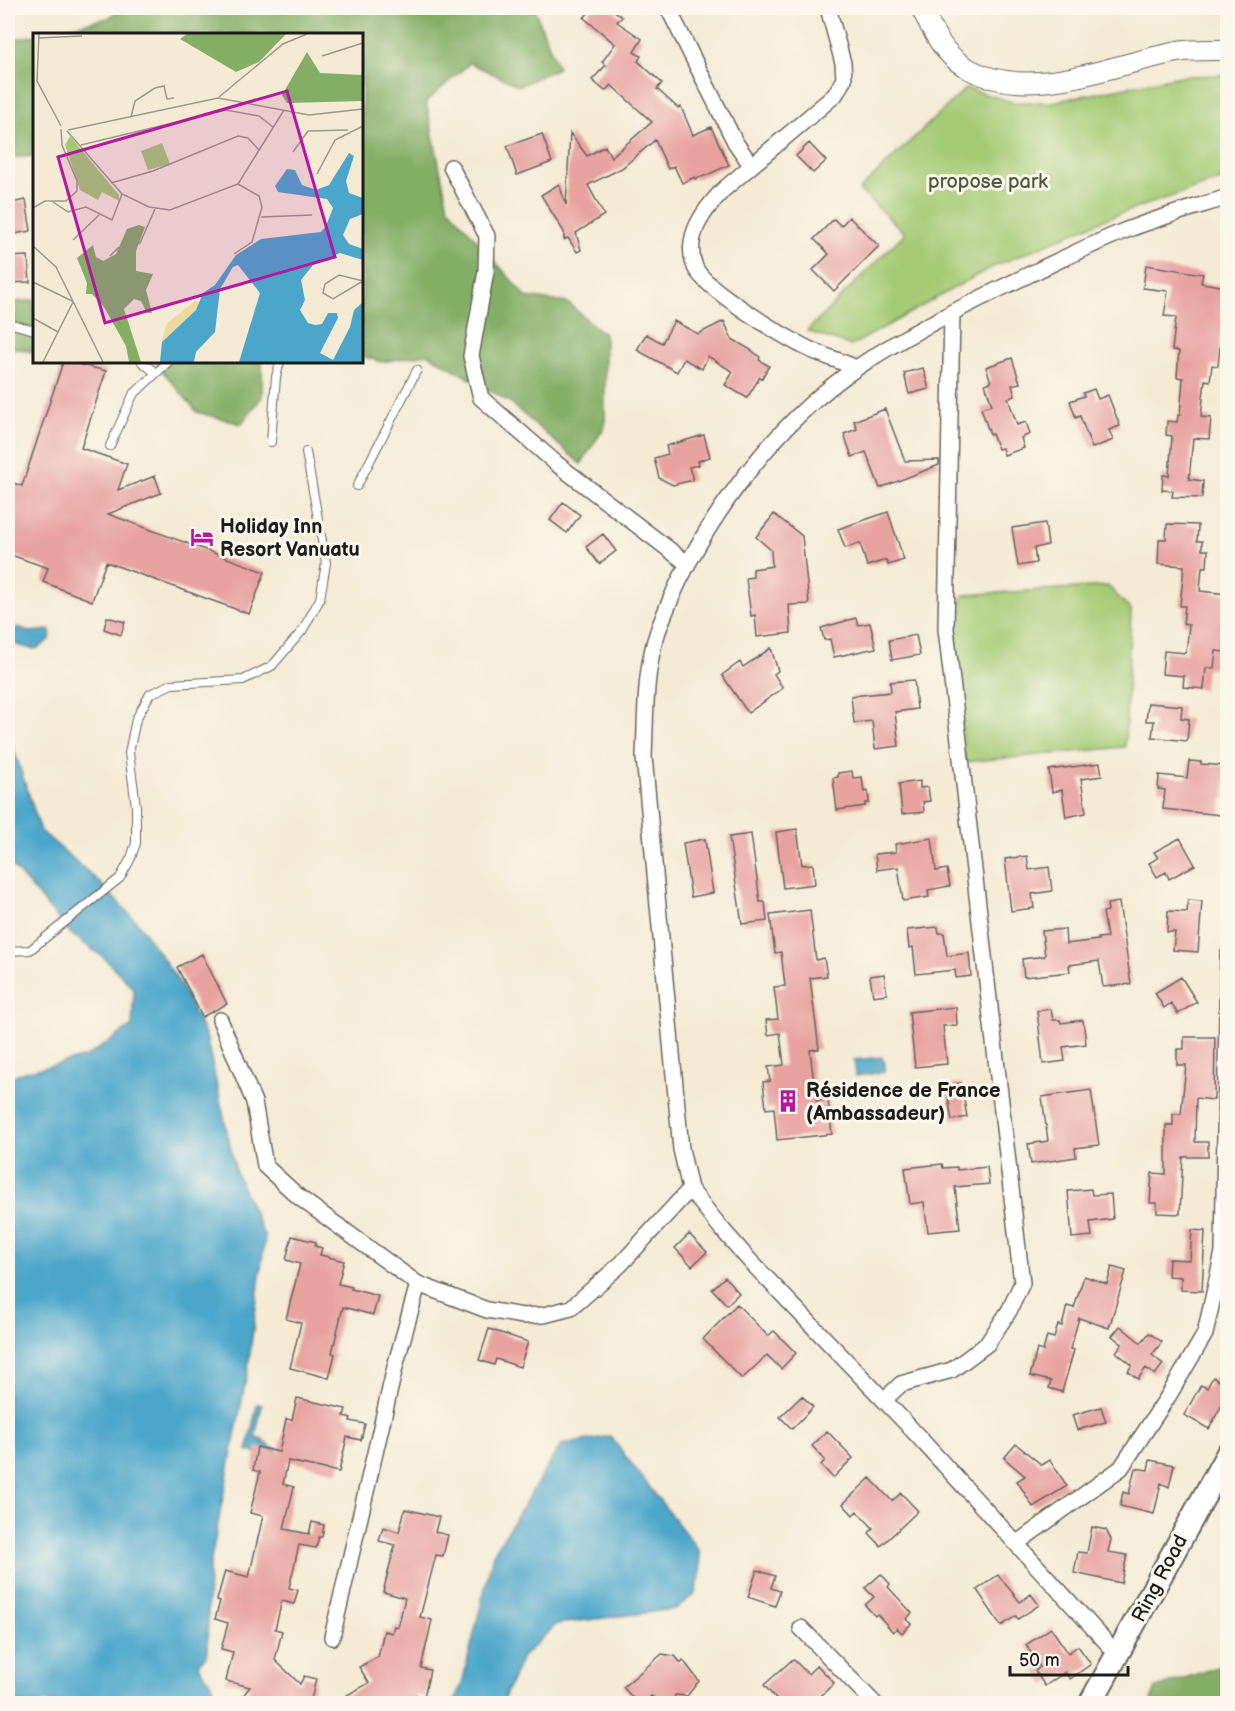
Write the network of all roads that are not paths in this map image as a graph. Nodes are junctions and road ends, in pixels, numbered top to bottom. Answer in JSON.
{"nodes":[{"id":1,"x":668,"y":8,"type":"edge"},
{"id":2,"x":828,"y":8,"type":"edge"},
{"id":3,"x":921,"y":8,"type":"edge"},
{"id":4,"x":1227,"y":50,"type":"edge"},
{"id":5,"x":751,"y":165,"type":"junction"},
{"id":6,"x":451,"y":167,"type":"dead end"},
{"id":7,"x":1227,"y":197,"type":"edge"},
{"id":8,"x":952,"y":312,"type":"junction"},
{"id":9,"x":8,"y":323,"type":"edge"},
{"id":10,"x":33,"y":330,"type":"edge"},
{"id":11,"x":143,"y":363,"type":"edge"},
{"id":12,"x":167,"y":363,"type":"edge"},
{"id":13,"x":280,"y":363,"type":"edge"},
{"id":14,"x":856,"y":368,"type":"junction"},
{"id":15,"x":417,"y":370,"type":"dead end"},
{"id":16,"x":156,"y":373,"type":"junction"},
{"id":17,"x":272,"y":442,"type":"dead end"},
{"id":18,"x":110,"y":446,"type":"dead end"},
{"id":19,"x":306,"y":452,"type":"dead end"},
{"id":20,"x":357,"y":486,"type":"dead end"},
{"id":21,"x":688,"y":564,"type":"junction"},
{"id":22,"x":8,"y":951,"type":"edge"},
{"id":23,"x":1227,"y":955,"type":"edge"},
{"id":24,"x":220,"y":1020,"type":"dead end"},
{"id":25,"x":690,"y":1189,"type":"junction"},
{"id":26,"x":418,"y":1284,"type":"junction"},
{"id":27,"x":884,"y":1400,"type":"junction"},
{"id":28,"x":1227,"y":1453,"type":"edge"},
{"id":29,"x":1017,"y":1543,"type":"junction"},
{"id":30,"x":801,"y":1628,"type":"dead end"},
{"id":31,"x":332,"y":1637,"type":"dead end"},
{"id":32,"x":1118,"y":1655,"type":"junction"},
{"id":33,"x":875,"y":1704,"type":"edge"},
{"id":34,"x":1090,"y":1704,"type":"edge"}],
"edges":[{"from":1,"to":5,"type":"street"},
{"from":2,"to":5,"type":"street"},
{"from":3,"to":4,"type":"street"},
{"from":5,"to":14,"type":"street"},
{"from":6,"to":21,"type":"street"},
{"from":7,"to":8,"type":"street"},
{"from":8,"to":14,"type":"street"},
{"from":8,"to":27,"type":"street"},
{"from":9,"to":10,"type":"lane"},
{"from":11,"to":16,"type":"lane"},
{"from":12,"to":16,"type":"lane"},
{"from":13,"to":17,"type":"lane"},
{"from":14,"to":21,"type":"street"},
{"from":15,"to":20,"type":"lane"},
{"from":16,"to":18,"type":"lane"},
{"from":19,"to":22,"type":"lane"},
{"from":21,"to":25,"type":"street"},
{"from":23,"to":29,"type":"street"},
{"from":24,"to":26,"type":"street"},
{"from":25,"to":26,"type":"street"},
{"from":25,"to":27,"type":"street"},
{"from":26,"to":31,"type":"street"},
{"from":27,"to":29,"type":"street"},
{"from":28,"to":32,"type":"main road","name":"Ring Road"},
{"from":29,"to":32,"type":"street"},
{"from":30,"to":33,"type":"street"},
{"from":32,"to":34,"type":"main road","name":"Ring Road"}]}
